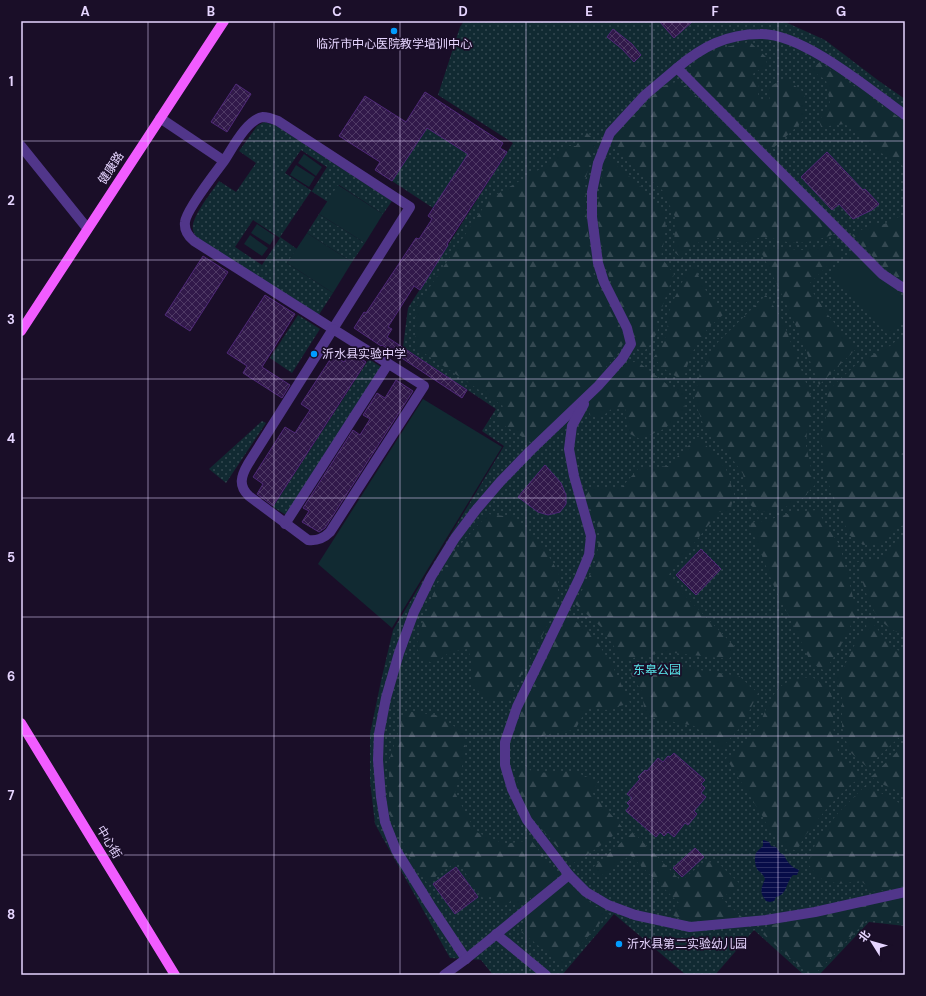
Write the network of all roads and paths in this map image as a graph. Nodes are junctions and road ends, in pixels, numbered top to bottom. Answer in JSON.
{"nodes":[{"id":1,"x":224,"y":21,"type":"edge"},
{"id":2,"x":677,"y":68,"type":"junction"},
{"id":3,"x":905,"y":115,"type":"edge"},
{"id":4,"x":160,"y":118,"type":"junction"},
{"id":5,"x":21,"y":146,"type":"edge"},
{"id":6,"x":224,"y":161,"type":"junction"},
{"id":7,"x":87,"y":228,"type":"junction"},
{"id":8,"x":905,"y":288,"type":"edge"},
{"id":9,"x":333,"y":329,"type":"junction"},
{"id":10,"x":21,"y":331,"type":"edge"},
{"id":11,"x":388,"y":364,"type":"junction"},
{"id":12,"x":590,"y":394,"type":"junction"},
{"id":13,"x":285,"y":524,"type":"junction"},
{"id":14,"x":21,"y":723,"type":"edge"},
{"id":15,"x":569,"y":875,"type":"junction"},
{"id":16,"x":905,"y":892,"type":"edge"},
{"id":17,"x":496,"y":934,"type":"junction"},
{"id":18,"x":466,"y":959,"type":"junction"},
{"id":19,"x":174,"y":975,"type":"edge"},
{"id":20,"x":444,"y":975,"type":"edge"},
{"id":21,"x":546,"y":975,"type":"edge"}],
"edges":[{"from":1,"to":4,"type":"main road","name":"健康路"},
{"from":2,"to":3,"type":"street"},
{"from":2,"to":8,"type":"street"},
{"from":2,"to":12,"type":"street"},
{"from":4,"to":6,"type":"street"},
{"from":4,"to":7,"type":"main road","name":"健康路"},
{"from":5,"to":7,"type":"street"},
{"from":6,"to":9,"type":"street"},
{"from":6,"to":9,"type":"street"},
{"from":7,"to":10,"type":"main road","name":"健康路"},
{"from":9,"to":11,"type":"street"},
{"from":9,"to":13,"type":"street"},
{"from":11,"to":13,"type":"street"},
{"from":11,"to":13,"type":"street"},
{"from":12,"to":15,"type":"street"},
{"from":12,"to":18,"type":"street"},
{"from":14,"to":19,"type":"main road","name":"中心街"},
{"from":15,"to":16,"type":"street"},
{"from":15,"to":17,"type":"street"},
{"from":17,"to":18,"type":"street"},
{"from":17,"to":21,"type":"street"},
{"from":18,"to":20,"type":"street"}]}
